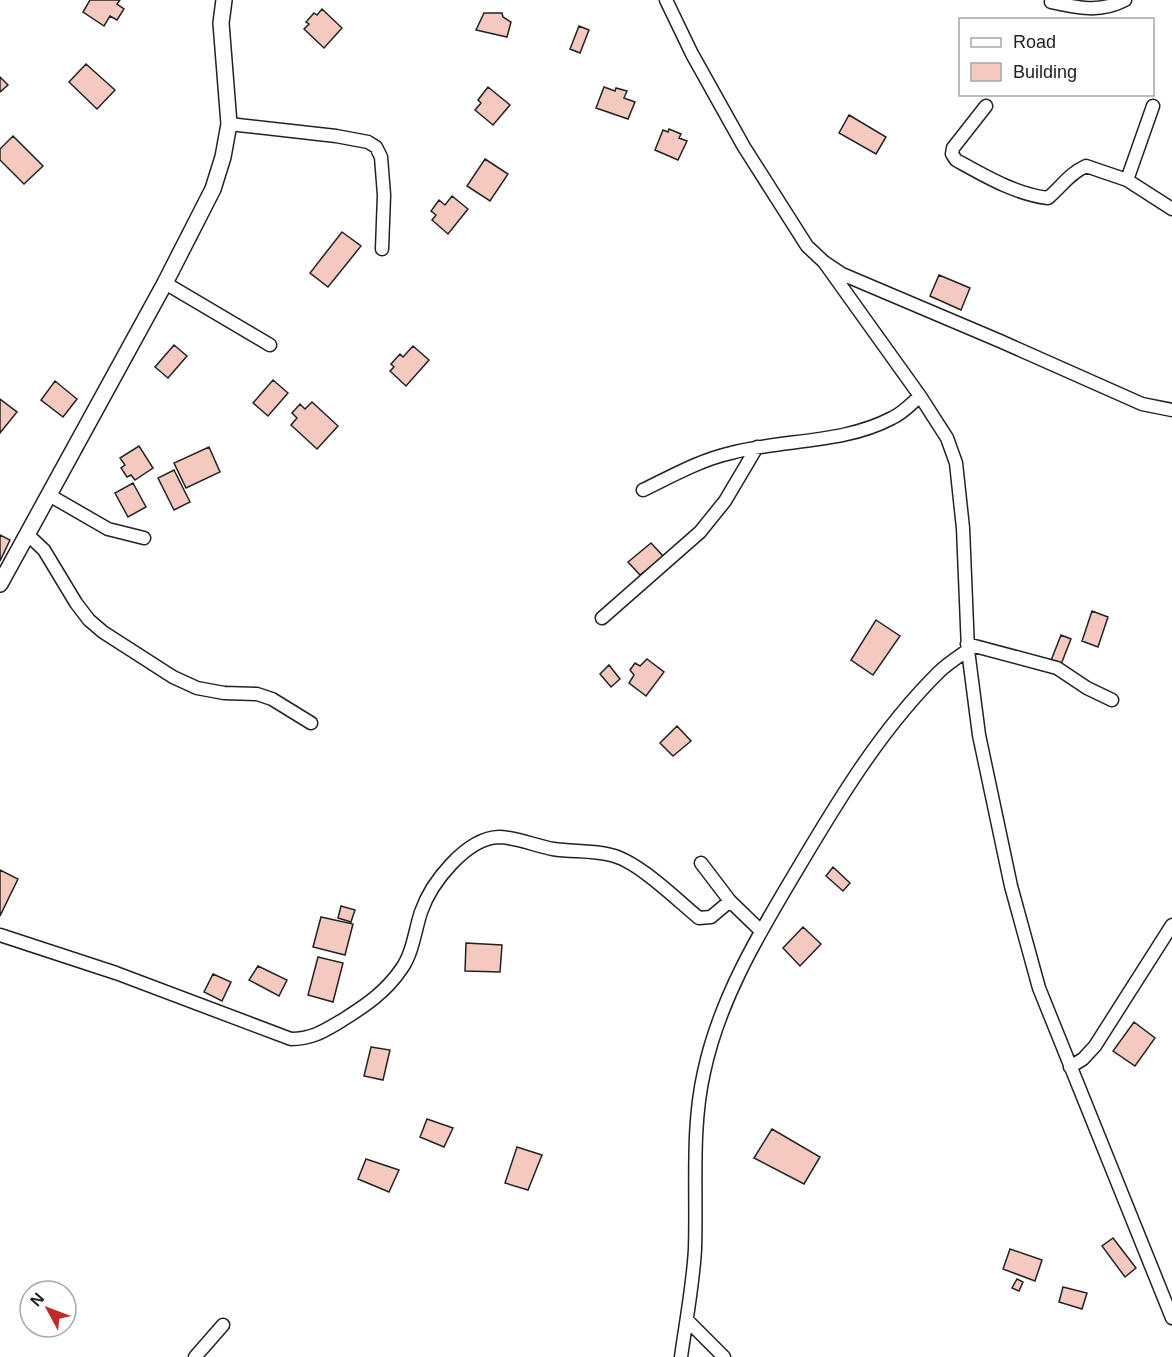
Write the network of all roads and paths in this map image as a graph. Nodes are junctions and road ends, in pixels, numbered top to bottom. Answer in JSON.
{"nodes":[{"id":1,"x":224,"y":0,"type":"edge"},
{"id":2,"x":666,"y":0,"type":"edge"},
{"id":3,"x":1125,"y":0,"type":"edge"},
{"id":4,"x":1051,"y":2,"type":"dead end"},
{"id":5,"x":986,"y":106,"type":"dead end"},
{"id":6,"x":1153,"y":106,"type":"dead end"},
{"id":7,"x":229,"y":124,"type":"junction"},
{"id":8,"x":1127,"y":180,"type":"junction"},
{"id":9,"x":1172,"y":209,"type":"edge"},
{"id":10,"x":382,"y":249,"type":"dead end"},
{"id":11,"x":824,"y":262,"type":"junction"},
{"id":12,"x":165,"y":283,"type":"junction"},
{"id":13,"x":270,"y":345,"type":"dead end"},
{"id":14,"x":920,"y":396,"type":"junction"},
{"id":15,"x":1172,"y":410,"type":"edge"},
{"id":16,"x":757,"y":447,"type":"junction"},
{"id":17,"x":643,"y":490,"type":"dead end"},
{"id":18,"x":49,"y":495,"type":"junction"},
{"id":19,"x":27,"y":534,"type":"junction"},
{"id":20,"x":144,"y":538,"type":"dead end"},
{"id":21,"x":0,"y":584,"type":"edge"},
{"id":22,"x":602,"y":618,"type":"dead end"},
{"id":23,"x":968,"y":647,"type":"junction"},
{"id":24,"x":1112,"y":700,"type":"dead end"},
{"id":25,"x":311,"y":723,"type":"dead end"},
{"id":26,"x":701,"y":864,"type":"dead end"},
{"id":27,"x":730,"y":901,"type":"junction"},
{"id":28,"x":1172,"y":925,"type":"edge"},
{"id":29,"x":761,"y":931,"type":"junction"},
{"id":30,"x":0,"y":935,"type":"edge"},
{"id":31,"x":1070,"y":1067,"type":"junction"},
{"id":32,"x":1172,"y":1318,"type":"edge"},
{"id":33,"x":687,"y":1320,"type":"junction"},
{"id":34,"x":223,"y":1325,"type":"dead end"},
{"id":35,"x":195,"y":1357,"type":"edge"},
{"id":36,"x":681,"y":1357,"type":"edge"},
{"id":37,"x":724,"y":1357,"type":"edge"}],
"edges":[{"from":1,"to":7,"type":"street"},
{"from":2,"to":11,"type":"street"},
{"from":3,"to":4,"type":"street"},
{"from":5,"to":8,"type":"street"},
{"from":6,"to":8,"type":"street"},
{"from":7,"to":10,"type":"street"},
{"from":7,"to":12,"type":"street"},
{"from":8,"to":9,"type":"street"},
{"from":11,"to":14,"type":"street"},
{"from":11,"to":15,"type":"street"},
{"from":12,"to":13,"type":"street"},
{"from":12,"to":18,"type":"street"},
{"from":14,"to":16,"type":"street"},
{"from":14,"to":23,"type":"street"},
{"from":16,"to":17,"type":"street"},
{"from":16,"to":22,"type":"street"},
{"from":18,"to":19,"type":"street"},
{"from":18,"to":20,"type":"street"},
{"from":19,"to":21,"type":"street"},
{"from":19,"to":25,"type":"street"},
{"from":23,"to":24,"type":"street"},
{"from":23,"to":29,"type":"street"},
{"from":23,"to":31,"type":"street"},
{"from":26,"to":27,"type":"street"},
{"from":27,"to":29,"type":"street"},
{"from":27,"to":30,"type":"street"},
{"from":28,"to":31,"type":"street"},
{"from":29,"to":33,"type":"street"},
{"from":31,"to":32,"type":"street"},
{"from":33,"to":36,"type":"street"},
{"from":33,"to":37,"type":"street"},
{"from":34,"to":35,"type":"street"}]}
